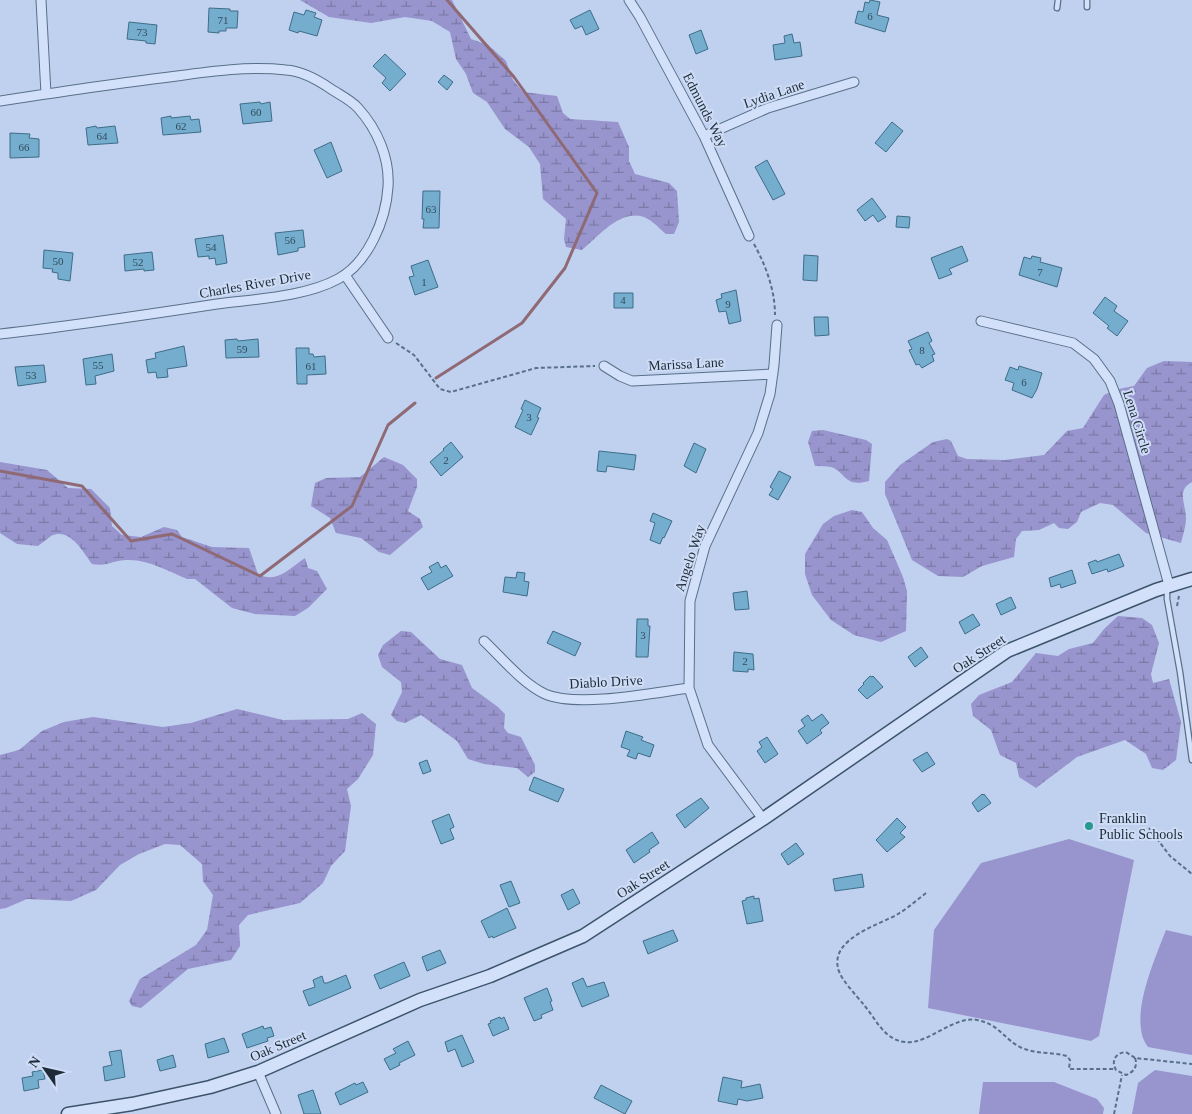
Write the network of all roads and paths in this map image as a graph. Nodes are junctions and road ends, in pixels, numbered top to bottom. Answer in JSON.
{"nodes":[{"id":1,"x":41,"y":0,"type":"edge"},
{"id":2,"x":629,"y":0,"type":"edge"},
{"id":3,"x":1058,"y":0,"type":"edge"},
{"id":4,"x":1087,"y":0,"type":"edge"},
{"id":5,"x":1057,"y":8,"type":"dead end"},
{"id":6,"x":1086,"y":8,"type":"dead end"},
{"id":7,"x":854,"y":82,"type":"dead end"},
{"id":8,"x":46,"y":94,"type":"junction"},
{"id":9,"x":0,"y":100,"type":"edge"},
{"id":10,"x":704,"y":136,"type":"junction"},
{"id":11,"x":749,"y":236,"type":"joint"},
{"id":12,"x":345,"y":275,"type":"junction"},
{"id":13,"x":981,"y":320,"type":"dead end"},
{"id":14,"x":777,"y":325,"type":"joint"},
{"id":15,"x":0,"y":334,"type":"edge"},
{"id":16,"x":388,"y":338,"type":"joint"},
{"id":17,"x":604,"y":366,"type":"joint"},
{"id":18,"x":773,"y":374,"type":"junction"},
{"id":19,"x":1192,"y":578,"type":"edge"},
{"id":20,"x":1169,"y":585,"type":"junction"},
{"id":21,"x":1181,"y":592,"type":"dead end"},
{"id":22,"x":1177,"y":608,"type":"dead end"},
{"id":23,"x":484,"y":641,"type":"dead end"},
{"id":24,"x":689,"y":688,"type":"junction"},
{"id":25,"x":1192,"y":760,"type":"edge"},
{"id":26,"x":763,"y":819,"type":"junction"},
{"id":27,"x":1149,"y":828,"type":"dead end"},
{"id":28,"x":1192,"y":874,"type":"edge"},
{"id":29,"x":926,"y":894,"type":"dead end"},
{"id":30,"x":1135,"y":1058,"type":"junction"},
{"id":31,"x":1192,"y":1064,"type":"edge"},
{"id":32,"x":1115,"y":1069,"type":"junction"},
{"id":33,"x":258,"y":1072,"type":"junction"},
{"id":34,"x":1122,"y":1074,"type":"junction"},
{"id":35,"x":68,"y":1114,"type":"edge"},
{"id":36,"x":276,"y":1114,"type":"edge"},
{"id":37,"x":1114,"y":1114,"type":"edge"}],
"edges":[{"from":1,"to":8,"type":"street"},
{"from":2,"to":10,"type":"street","name":"Edmunds Way"},
{"from":3,"to":5,"type":"lane"},
{"from":4,"to":6,"type":"lane"},
{"from":7,"to":10,"type":"street","name":"Lydia Lane"},
{"from":8,"to":9,"type":"street","name":"Charles River Drive"},
{"from":8,"to":12,"type":"street","name":"Charles River Drive"},
{"from":10,"to":11,"type":"street","name":"Edmunds Way"},
{"from":11,"to":14,"type":"path"},
{"from":12,"to":15,"type":"street","name":"Charles River Drive"},
{"from":12,"to":16,"type":"street"},
{"from":13,"to":20,"type":"street","name":"Lena Circle"},
{"from":14,"to":18,"type":"street","name":"Angelo Way"},
{"from":16,"to":17,"type":"path"},
{"from":17,"to":18,"type":"street","name":"Marissa Lane"},
{"from":18,"to":24,"type":"street","name":"Angelo Way"},
{"from":19,"to":20,"type":"main road","name":"Oak Street"},
{"from":20,"to":25,"type":"lane"},
{"from":20,"to":26,"type":"main road","name":"Oak Street"},
{"from":21,"to":22,"type":"path"},
{"from":23,"to":24,"type":"street","name":"Diablo Drive"},
{"from":24,"to":26,"type":"street","name":"Angelo Way"},
{"from":26,"to":33,"type":"main road","name":"Oak Street"},
{"from":27,"to":28,"type":"path"},
{"from":29,"to":32,"type":"path"},
{"from":30,"to":31,"type":"path"},
{"from":30,"to":32,"type":"path"},
{"from":30,"to":34,"type":"path"},
{"from":32,"to":34,"type":"path"},
{"from":33,"to":35,"type":"main road","name":"Oak Street"},
{"from":33,"to":36,"type":"street"},
{"from":34,"to":37,"type":"path"}]}
